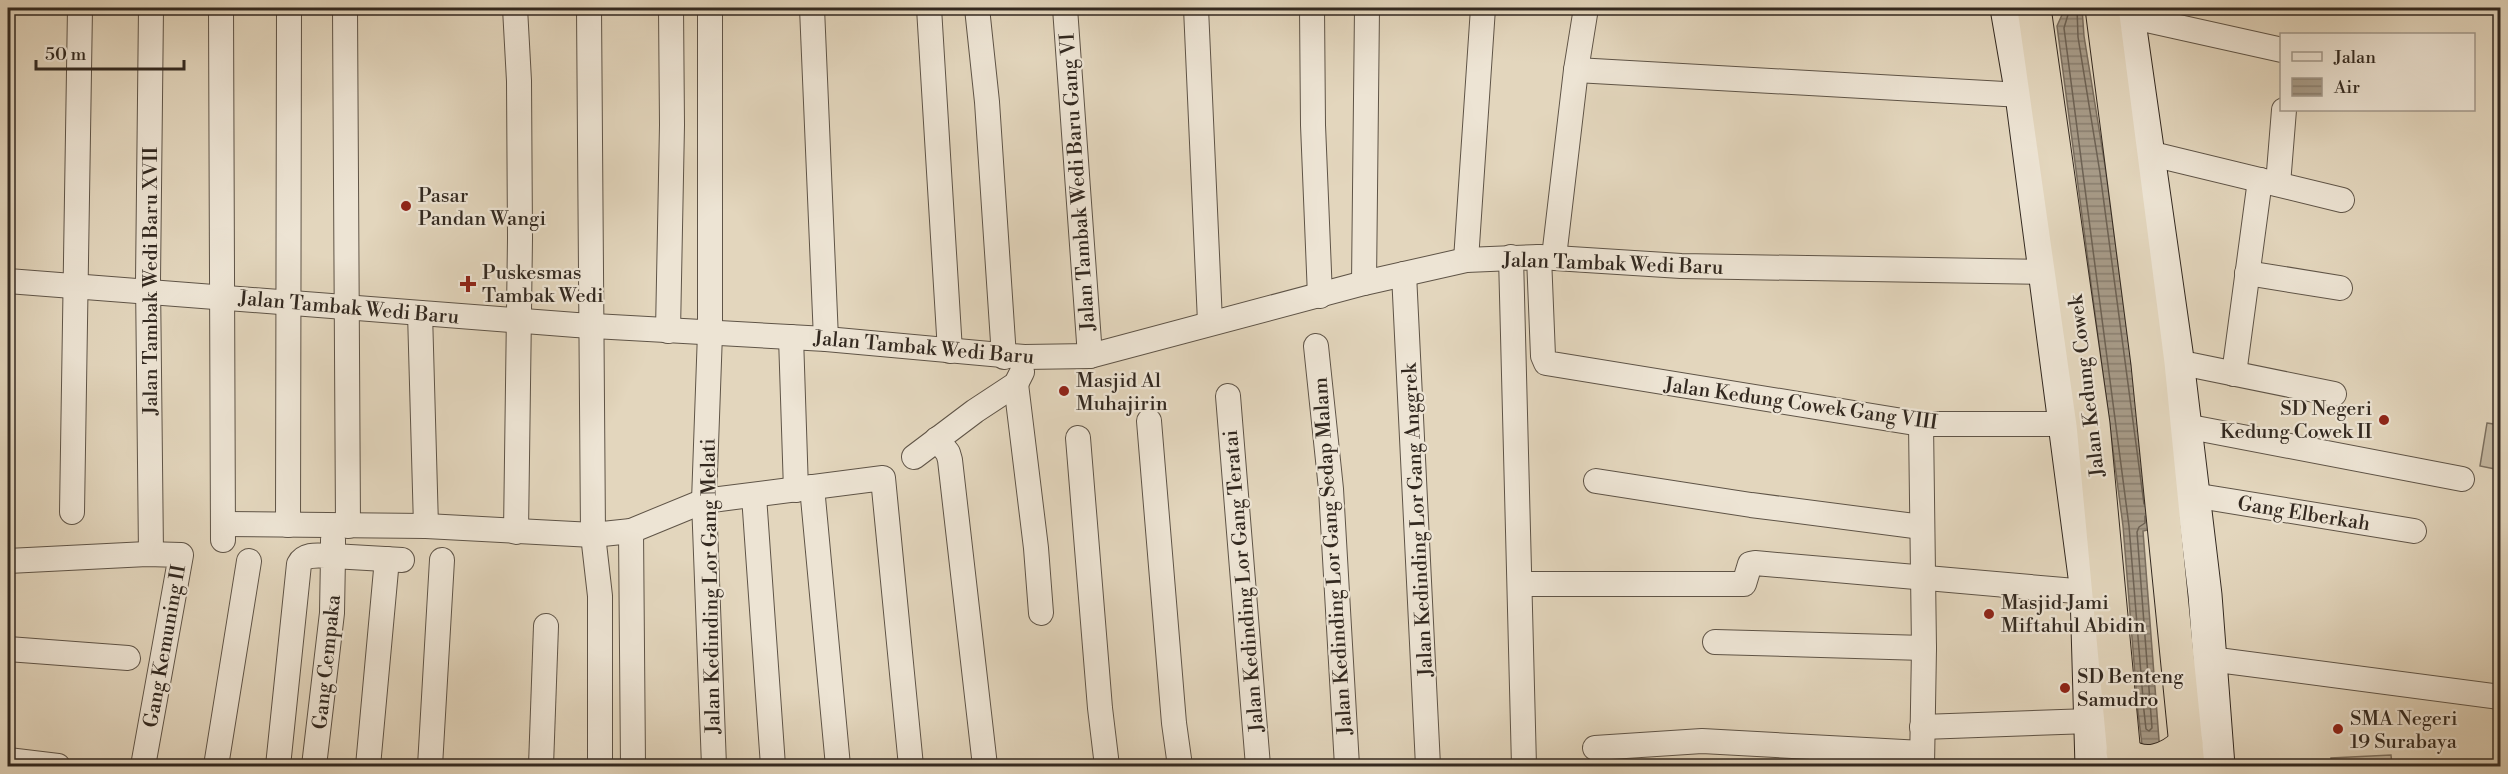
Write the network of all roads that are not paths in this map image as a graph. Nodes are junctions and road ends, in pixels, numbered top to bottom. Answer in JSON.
{"nodes":[{"id":1,"x":80,"y":8,"type":"edge"},
{"id":2,"x":151,"y":8,"type":"edge"},
{"id":3,"x":221,"y":8,"type":"edge"},
{"id":4,"x":289,"y":8,"type":"edge"},
{"id":5,"x":345,"y":8,"type":"edge"},
{"id":6,"x":516,"y":8,"type":"edge"},
{"id":7,"x":589,"y":8,"type":"edge"},
{"id":8,"x":671,"y":8,"type":"edge"},
{"id":9,"x":710,"y":8,"type":"edge"},
{"id":10,"x":812,"y":8,"type":"edge"},
{"id":11,"x":929,"y":8,"type":"edge"},
{"id":12,"x":977,"y":8,"type":"edge"},
{"id":13,"x":1065,"y":8,"type":"edge"},
{"id":14,"x":1196,"y":8,"type":"edge"},
{"id":15,"x":1312,"y":8,"type":"edge"},
{"id":16,"x":1367,"y":8,"type":"edge"},
{"id":17,"x":1483,"y":8,"type":"edge"},
{"id":18,"x":1586,"y":8,"type":"edge"},
{"id":19,"x":2007,"y":8,"type":"edge"},
{"id":20,"x":2034,"y":8,"type":"edge"},
{"id":21,"x":2119,"y":10,"type":"edge"},
{"id":22,"x":2280,"y":50,"type":"edge"},
{"id":23,"x":1576,"y":70,"type":"junction"},
{"id":24,"x":2022,"y":95,"type":"junction"},
{"id":25,"x":2284,"y":111,"type":"edge"},
{"id":26,"x":2148,"y":153,"type":"junction"},
{"id":27,"x":2269,"y":182,"type":"junction"},
{"id":28,"x":2342,"y":200,"type":"dead end"},
{"id":29,"x":1546,"y":257,"type":"junction"},
{"id":30,"x":1466,"y":260,"type":"junction"},
{"id":31,"x":1511,"y":263,"type":"junction"},
{"id":32,"x":2046,"y":272,"type":"junction"},
{"id":33,"x":2247,"y":273,"type":"junction"},
{"id":34,"x":1404,"y":274,"type":"junction"},
{"id":35,"x":8,"y":281,"type":"edge"},
{"id":36,"x":1364,"y":283,"type":"junction"},
{"id":37,"x":76,"y":288,"type":"junction"},
{"id":38,"x":2340,"y":288,"type":"dead end"},
{"id":39,"x":148,"y":291,"type":"junction"},
{"id":40,"x":1320,"y":296,"type":"junction"},
{"id":41,"x":222,"y":297,"type":"junction"},
{"id":42,"x":289,"y":304,"type":"junction"},
{"id":43,"x":346,"y":307,"type":"junction"},
{"id":44,"x":420,"y":313,"type":"junction"},
{"id":45,"x":519,"y":321,"type":"junction"},
{"id":46,"x":1210,"y":322,"type":"junction"},
{"id":47,"x":592,"y":326,"type":"junction"},
{"id":48,"x":668,"y":331,"type":"junction"},
{"id":49,"x":710,"y":333,"type":"junction"},
{"id":50,"x":791,"y":337,"type":"junction"},
{"id":51,"x":826,"y":339,"type":"junction"},
{"id":52,"x":1316,"y":346,"type":"dead end"},
{"id":53,"x":950,"y":351,"type":"junction"},
{"id":54,"x":1090,"y":356,"type":"junction"},
{"id":55,"x":1014,"y":357,"type":"junction"},
{"id":56,"x":2163,"y":363,"type":"junction"},
{"id":57,"x":2234,"y":374,"type":"junction"},
{"id":58,"x":1016,"y":384,"type":"junction"},
{"id":59,"x":2334,"y":394,"type":"dead end"},
{"id":60,"x":1228,"y":396,"type":"dead end"},
{"id":61,"x":1149,"y":421,"type":"dead end"},
{"id":62,"x":1921,"y":424,"type":"junction"},
{"id":63,"x":2078,"y":424,"type":"junction"},
{"id":64,"x":2185,"y":426,"type":"junction"},
{"id":65,"x":1078,"y":438,"type":"dead end"},
{"id":66,"x":937,"y":439,"type":"junction"},
{"id":67,"x":914,"y":457,"type":"dead end"},
{"id":68,"x":2462,"y":479,"type":"dead end"},
{"id":69,"x":1596,"y":481,"type":"dead end"},
{"id":70,"x":804,"y":488,"type":"junction"},
{"id":71,"x":2193,"y":495,"type":"junction"},
{"id":72,"x":754,"y":496,"type":"junction"},
{"id":73,"x":704,"y":501,"type":"junction"},
{"id":74,"x":72,"y":512,"type":"dead end"},
{"id":75,"x":288,"y":525,"type":"junction"},
{"id":76,"x":341,"y":526,"type":"junction"},
{"id":77,"x":426,"y":526,"type":"junction"},
{"id":78,"x":1922,"y":527,"type":"junction"},
{"id":79,"x":631,"y":531,"type":"junction"},
{"id":80,"x":2415,"y":531,"type":"dead end"},
{"id":81,"x":516,"y":532,"type":"junction"},
{"id":82,"x":592,"y":535,"type":"junction"},
{"id":83,"x":151,"y":554,"type":"junction"},
{"id":84,"x":333,"y":556,"type":"junction"},
{"id":85,"x":442,"y":560,"type":"dead end"},
{"id":86,"x":8,"y":561,"type":"edge"},
{"id":87,"x":249,"y":561,"type":"dead end"},
{"id":88,"x":1923,"y":578,"type":"junction"},
{"id":89,"x":1520,"y":584,"type":"junction"},
{"id":90,"x":2087,"y":592,"type":"junction"},
{"id":91,"x":1041,"y":613,"type":"dead end"},
{"id":92,"x":546,"y":626,"type":"dead end"},
{"id":93,"x":1715,"y":642,"type":"dead end"},
{"id":94,"x":1924,"y":648,"type":"junction"},
{"id":95,"x":8,"y":649,"type":"edge"},
{"id":96,"x":128,"y":658,"type":"dead end"},
{"id":97,"x":2210,"y":659,"type":"junction"},
{"id":98,"x":2500,"y":697,"type":"edge"},
{"id":99,"x":2090,"y":721,"type":"junction"},
{"id":100,"x":1922,"y":727,"type":"junction"},
{"id":101,"x":1595,"y":748,"type":"dead end"},
{"id":102,"x":2155,"y":758,"type":"edge"},
{"id":103,"x":8,"y":760,"type":"edge"},
{"id":104,"x":1922,"y":760,"type":"edge"},
{"id":105,"x":58,"y":766,"type":"edge"},
{"id":106,"x":143,"y":766,"type":"edge"},
{"id":107,"x":216,"y":766,"type":"edge"},
{"id":108,"x":278,"y":766,"type":"edge"},
{"id":109,"x":314,"y":766,"type":"edge"},
{"id":110,"x":368,"y":766,"type":"edge"},
{"id":111,"x":430,"y":766,"type":"edge"},
{"id":112,"x":542,"y":766,"type":"edge"},
{"id":113,"x":600,"y":766,"type":"edge"},
{"id":114,"x":633,"y":766,"type":"edge"},
{"id":115,"x":714,"y":766,"type":"edge"},
{"id":116,"x":773,"y":766,"type":"edge"},
{"id":117,"x":838,"y":766,"type":"edge"},
{"id":118,"x":911,"y":766,"type":"edge"},
{"id":119,"x":985,"y":766,"type":"edge"},
{"id":120,"x":1107,"y":766,"type":"edge"},
{"id":121,"x":1180,"y":766,"type":"edge"},
{"id":122,"x":1258,"y":766,"type":"edge"},
{"id":123,"x":1347,"y":766,"type":"edge"},
{"id":124,"x":1428,"y":766,"type":"edge"},
{"id":125,"x":1524,"y":766,"type":"edge"},
{"id":126,"x":2092,"y":766,"type":"edge"},
{"id":127,"x":2218,"y":766,"type":"edge"}],
"edges":[{"from":1,"to":37,"type":"street"},
{"from":2,"to":39,"type":"street","name":"Jalan Tambak Wedi Baru XVII"},
{"from":3,"to":41,"type":"street"},
{"from":4,"to":42,"type":"street"},
{"from":5,"to":43,"type":"street","name":"Gang Cempaka"},
{"from":6,"to":45,"type":"street"},
{"from":7,"to":47,"type":"street"},
{"from":8,"to":48,"type":"street"},
{"from":9,"to":49,"type":"street","name":"Jalan Kedinding Lor Gang Melati"},
{"from":10,"to":51,"type":"street"},
{"from":11,"to":53,"type":"street"},
{"from":12,"to":55,"type":"street"},
{"from":13,"to":54,"type":"street","name":"Jalan Tambak Wedi Baru Gang VI"},
{"from":14,"to":46,"type":"street"},
{"from":15,"to":40,"type":"street"},
{"from":16,"to":36,"type":"street"},
{"from":17,"to":30,"type":"street"},
{"from":18,"to":23,"type":"street"},
{"from":19,"to":24,"type":"main road","name":"Jalan Kedung Cowek"},
{"from":20,"to":63,"type":"highway","name":"Jalan Kedung Cowek"},
{"from":21,"to":22,"type":"street"},
{"from":21,"to":26,"type":"main road","name":"Jalan Kedung Cowek"},
{"from":21,"to":56,"type":"highway","name":"Jalan Kedung Cowek"},
{"from":23,"to":24,"type":"street"},
{"from":23,"to":29,"type":"street"},
{"from":24,"to":32,"type":"main road","name":"Jalan Kedung Cowek"},
{"from":25,"to":27,"type":"street"},
{"from":26,"to":27,"type":"street"},
{"from":26,"to":56,"type":"main road","name":"Jalan Kedung Cowek"},
{"from":27,"to":28,"type":"street"},
{"from":27,"to":33,"type":"street"},
{"from":29,"to":31,"type":"street","name":"Jalan Tambak Wedi Baru"},
{"from":29,"to":32,"type":"street","name":"Jalan Tambak Wedi Baru"},
{"from":29,"to":62,"type":"street","name":"Jalan Kedung Cowek Gang VIII"},
{"from":30,"to":31,"type":"street","name":"Jalan Tambak Wedi Baru"},
{"from":30,"to":34,"type":"street","name":"Jalan Tambak Wedi Baru"},
{"from":31,"to":89,"type":"street"},
{"from":32,"to":63,"type":"main road","name":"Jalan Kedung Cowek"},
{"from":33,"to":38,"type":"street"},
{"from":33,"to":57,"type":"street"},
{"from":34,"to":36,"type":"street","name":"Jalan Tambak Wedi Baru"},
{"from":34,"to":124,"type":"street","name":"Jalan Kedinding Lor Gang Anggrek"},
{"from":35,"to":37,"type":"street","name":"Jalan Tambak Wedi Baru"},
{"from":36,"to":40,"type":"street","name":"Jalan Tambak Wedi Baru"},
{"from":37,"to":39,"type":"street","name":"Jalan Tambak Wedi Baru"},
{"from":37,"to":74,"type":"street"},
{"from":39,"to":41,"type":"street","name":"Jalan Tambak Wedi Baru"},
{"from":39,"to":83,"type":"street","name":"Jalan Tambak Wedi Baru XVII"},
{"from":40,"to":46,"type":"street","name":"Jalan Tambak Wedi Baru"},
{"from":41,"to":42,"type":"street","name":"Jalan Tambak Wedi Baru"},
{"from":41,"to":75,"type":"street"},
{"from":42,"to":43,"type":"street","name":"Jalan Tambak Wedi Baru"},
{"from":42,"to":75,"type":"street"},
{"from":43,"to":44,"type":"street","name":"Jalan Tambak Wedi Baru"},
{"from":43,"to":76,"type":"street","name":"Gang Cempaka"},
{"from":44,"to":45,"type":"street","name":"Jalan Tambak Wedi Baru"},
{"from":44,"to":77,"type":"street"},
{"from":45,"to":47,"type":"street","name":"Jalan Tambak Wedi Baru"},
{"from":45,"to":81,"type":"street"},
{"from":46,"to":54,"type":"street","name":"Jalan Tambak Wedi Baru"},
{"from":47,"to":48,"type":"street","name":"Jalan Tambak Wedi Baru"},
{"from":47,"to":82,"type":"street"},
{"from":48,"to":49,"type":"street","name":"Jalan Tambak Wedi Baru"},
{"from":49,"to":50,"type":"street","name":"Jalan Tambak Wedi Baru"},
{"from":49,"to":73,"type":"street","name":"Jalan Kedinding Lor Gang Melati"},
{"from":50,"to":51,"type":"street","name":"Jalan Tambak Wedi Baru"},
{"from":50,"to":70,"type":"street"},
{"from":51,"to":53,"type":"street","name":"Jalan Tambak Wedi Baru"},
{"from":52,"to":123,"type":"street","name":"Jalan Kedinding Lor Gang Sedap Malam"},
{"from":53,"to":55,"type":"street","name":"Jalan Tambak Wedi Baru"},
{"from":54,"to":55,"type":"street","name":"Jalan Tambak Wedi Baru"},
{"from":55,"to":58,"type":"street"},
{"from":56,"to":57,"type":"street"},
{"from":56,"to":64,"type":"main road","name":"Jalan Kedung Cowek"},
{"from":56,"to":102,"type":"highway","name":"Jalan Kedung Cowek"},
{"from":57,"to":59,"type":"street"},
{"from":58,"to":66,"type":"street"},
{"from":58,"to":91,"type":"street"},
{"from":60,"to":122,"type":"street","name":"Jalan Kedinding Lor Gang Teratai"},
{"from":61,"to":121,"type":"street"},
{"from":62,"to":63,"type":"street","name":"Jalan Kedung Cowek Gang VIII"},
{"from":62,"to":78,"type":"street"},
{"from":63,"to":90,"type":"main road","name":"Jalan Kedung Cowek"},
{"from":63,"to":102,"type":"highway","name":"Jalan Kedung Cowek"},
{"from":64,"to":68,"type":"street"},
{"from":64,"to":71,"type":"main road","name":"Jalan Kedung Cowek"},
{"from":65,"to":120,"type":"street"},
{"from":66,"to":67,"type":"street"},
{"from":66,"to":119,"type":"street"},
{"from":69,"to":78,"type":"street"},
{"from":70,"to":72,"type":"street"},
{"from":70,"to":117,"type":"street"},
{"from":70,"to":118,"type":"street"},
{"from":71,"to":80,"type":"street","name":"Gang Elberkah"},
{"from":71,"to":97,"type":"main road","name":"Jalan Kedung Cowek"},
{"from":72,"to":73,"type":"street"},
{"from":72,"to":116,"type":"street"},
{"from":73,"to":79,"type":"street"},
{"from":73,"to":115,"type":"street","name":"Jalan Kedinding Lor Gang Melati"},
{"from":75,"to":76,"type":"street"},
{"from":76,"to":77,"type":"street"},
{"from":76,"to":84,"type":"street","name":"Gang Cempaka"},
{"from":77,"to":81,"type":"street"},
{"from":78,"to":88,"type":"street"},
{"from":79,"to":82,"type":"street"},
{"from":79,"to":114,"type":"street"},
{"from":81,"to":82,"type":"street"},
{"from":82,"to":113,"type":"street"},
{"from":83,"to":86,"type":"street"},
{"from":83,"to":106,"type":"street","name":"Gang Kemuning II"},
{"from":84,"to":108,"type":"street"},
{"from":84,"to":109,"type":"street","name":"Gang Cempaka"},
{"from":84,"to":110,"type":"street"},
{"from":85,"to":111,"type":"street"},
{"from":87,"to":107,"type":"street"},
{"from":88,"to":89,"type":"street"},
{"from":88,"to":90,"type":"street"},
{"from":88,"to":94,"type":"street"},
{"from":89,"to":125,"type":"street"},
{"from":90,"to":99,"type":"main road","name":"Jalan Kedung Cowek"},
{"from":92,"to":112,"type":"street"},
{"from":93,"to":94,"type":"street"},
{"from":94,"to":100,"type":"street"},
{"from":95,"to":96,"type":"street"},
{"from":97,"to":98,"type":"street"},
{"from":97,"to":127,"type":"main road","name":"Jalan Kedung Cowek"},
{"from":99,"to":100,"type":"street"},
{"from":99,"to":126,"type":"main road","name":"Jalan Kedung Cowek"},
{"from":100,"to":104,"type":"street"},
{"from":101,"to":104,"type":"street"},
{"from":103,"to":105,"type":"street"}]}
